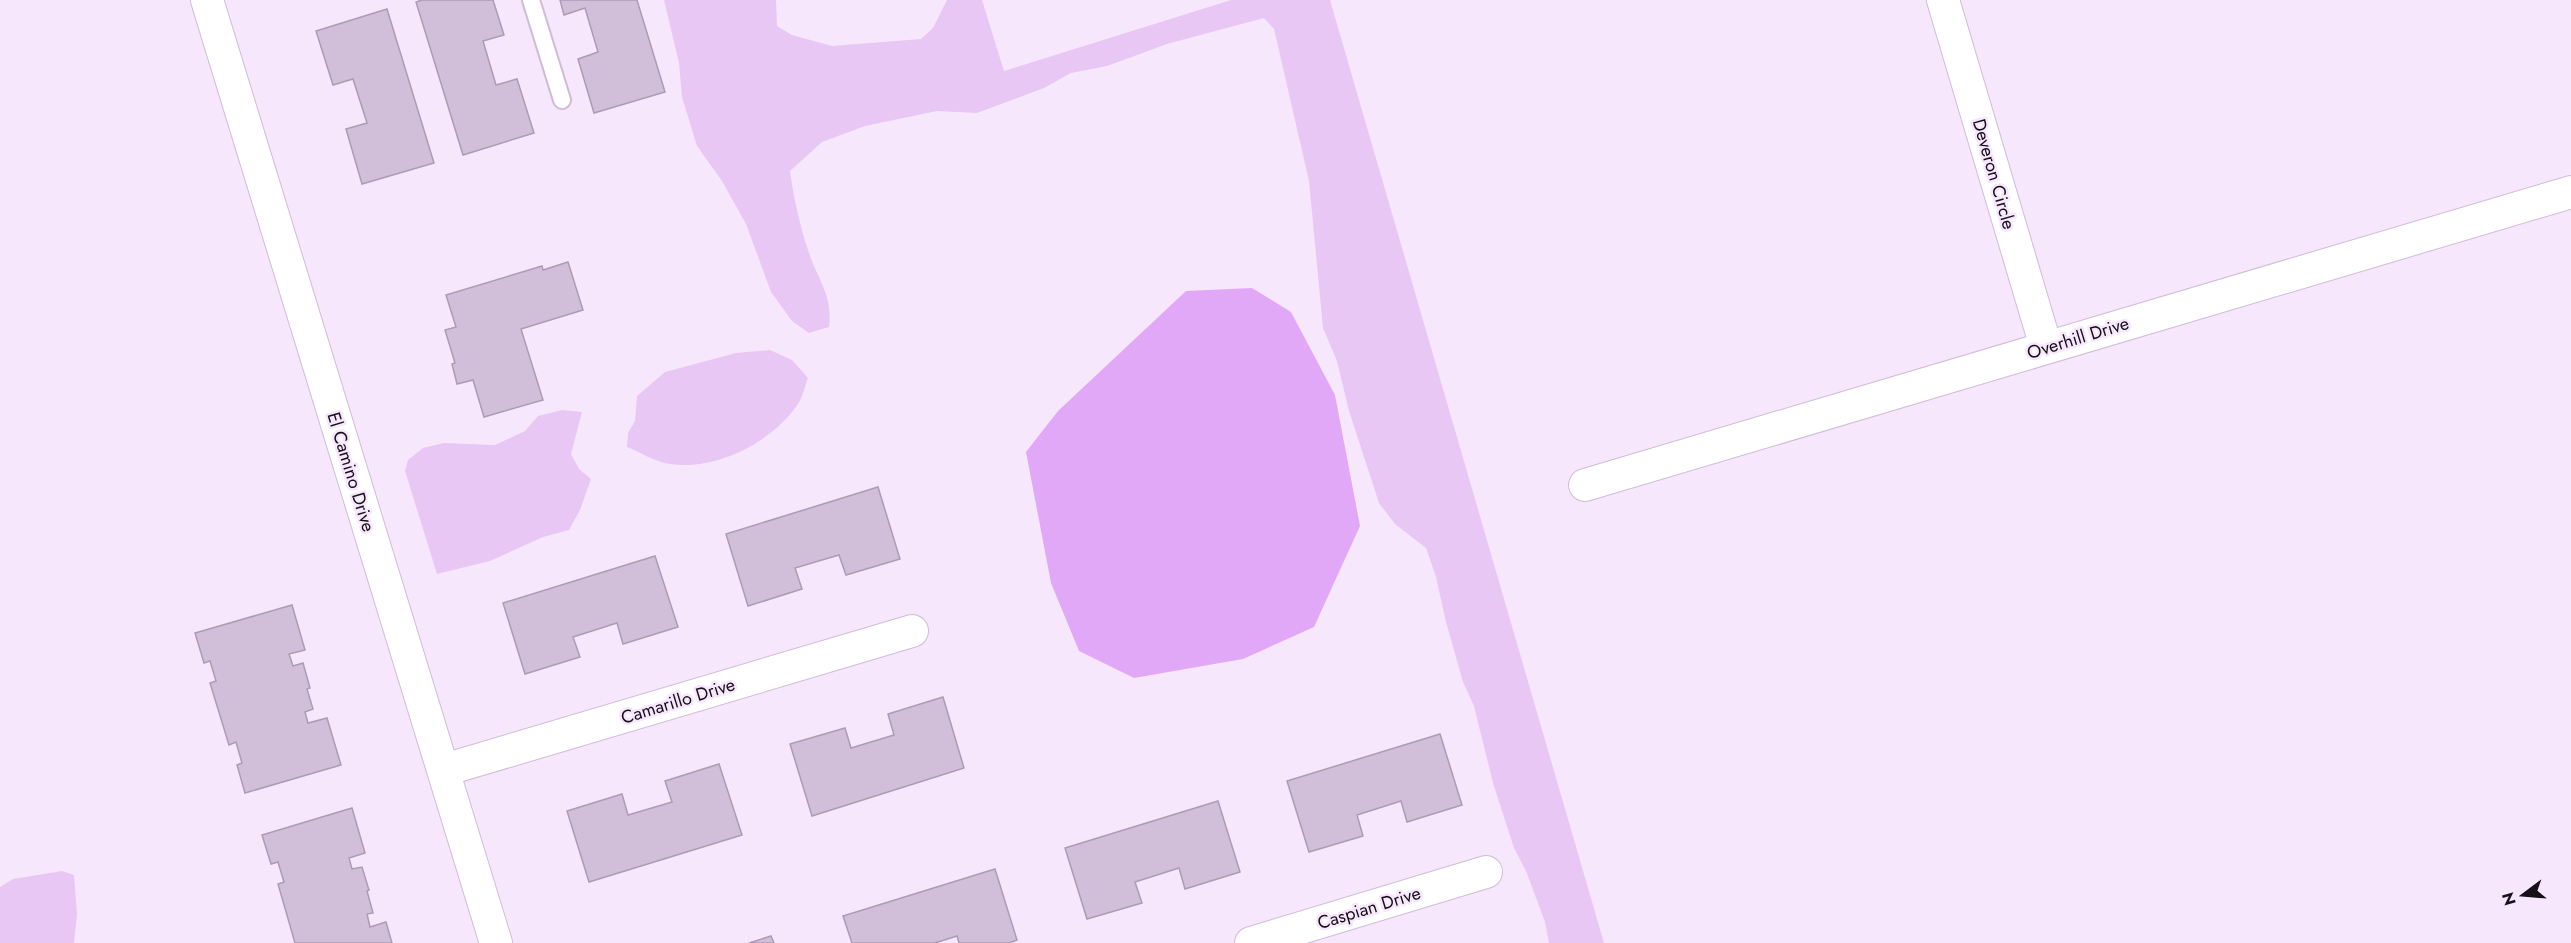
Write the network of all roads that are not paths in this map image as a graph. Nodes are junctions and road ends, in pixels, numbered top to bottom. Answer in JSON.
{"nodes":[{"id":1,"x":207,"y":0,"type":"edge"},
{"id":2,"x":531,"y":0,"type":"edge"},
{"id":3,"x":1943,"y":0,"type":"edge"},
{"id":4,"x":562,"y":100,"type":"dead end"},
{"id":5,"x":2571,"y":192,"type":"edge"},
{"id":6,"x":2046,"y":347,"type":"junction"},
{"id":7,"x":1585,"y":485,"type":"dead end"},
{"id":8,"x":912,"y":632,"type":"dead end"},
{"id":9,"x":444,"y":770,"type":"junction"},
{"id":10,"x":1486,"y":872,"type":"dead end"},
{"id":11,"x":496,"y":943,"type":"edge"},
{"id":12,"x":1251,"y":943,"type":"edge"}],
"edges":[{"from":1,"to":9,"type":"street","name":"El Camino Drive"},
{"from":2,"to":4,"type":"lane"},
{"from":3,"to":6,"type":"street","name":"Deveron Circle"},
{"from":5,"to":6,"type":"street","name":"Overhill Drive"},
{"from":6,"to":7,"type":"street","name":"Overhill Drive"},
{"from":8,"to":9,"type":"street","name":"Camarillo Drive"},
{"from":9,"to":11,"type":"street","name":"El Camino Drive"},
{"from":10,"to":12,"type":"street","name":"Caspian Drive"}]}
